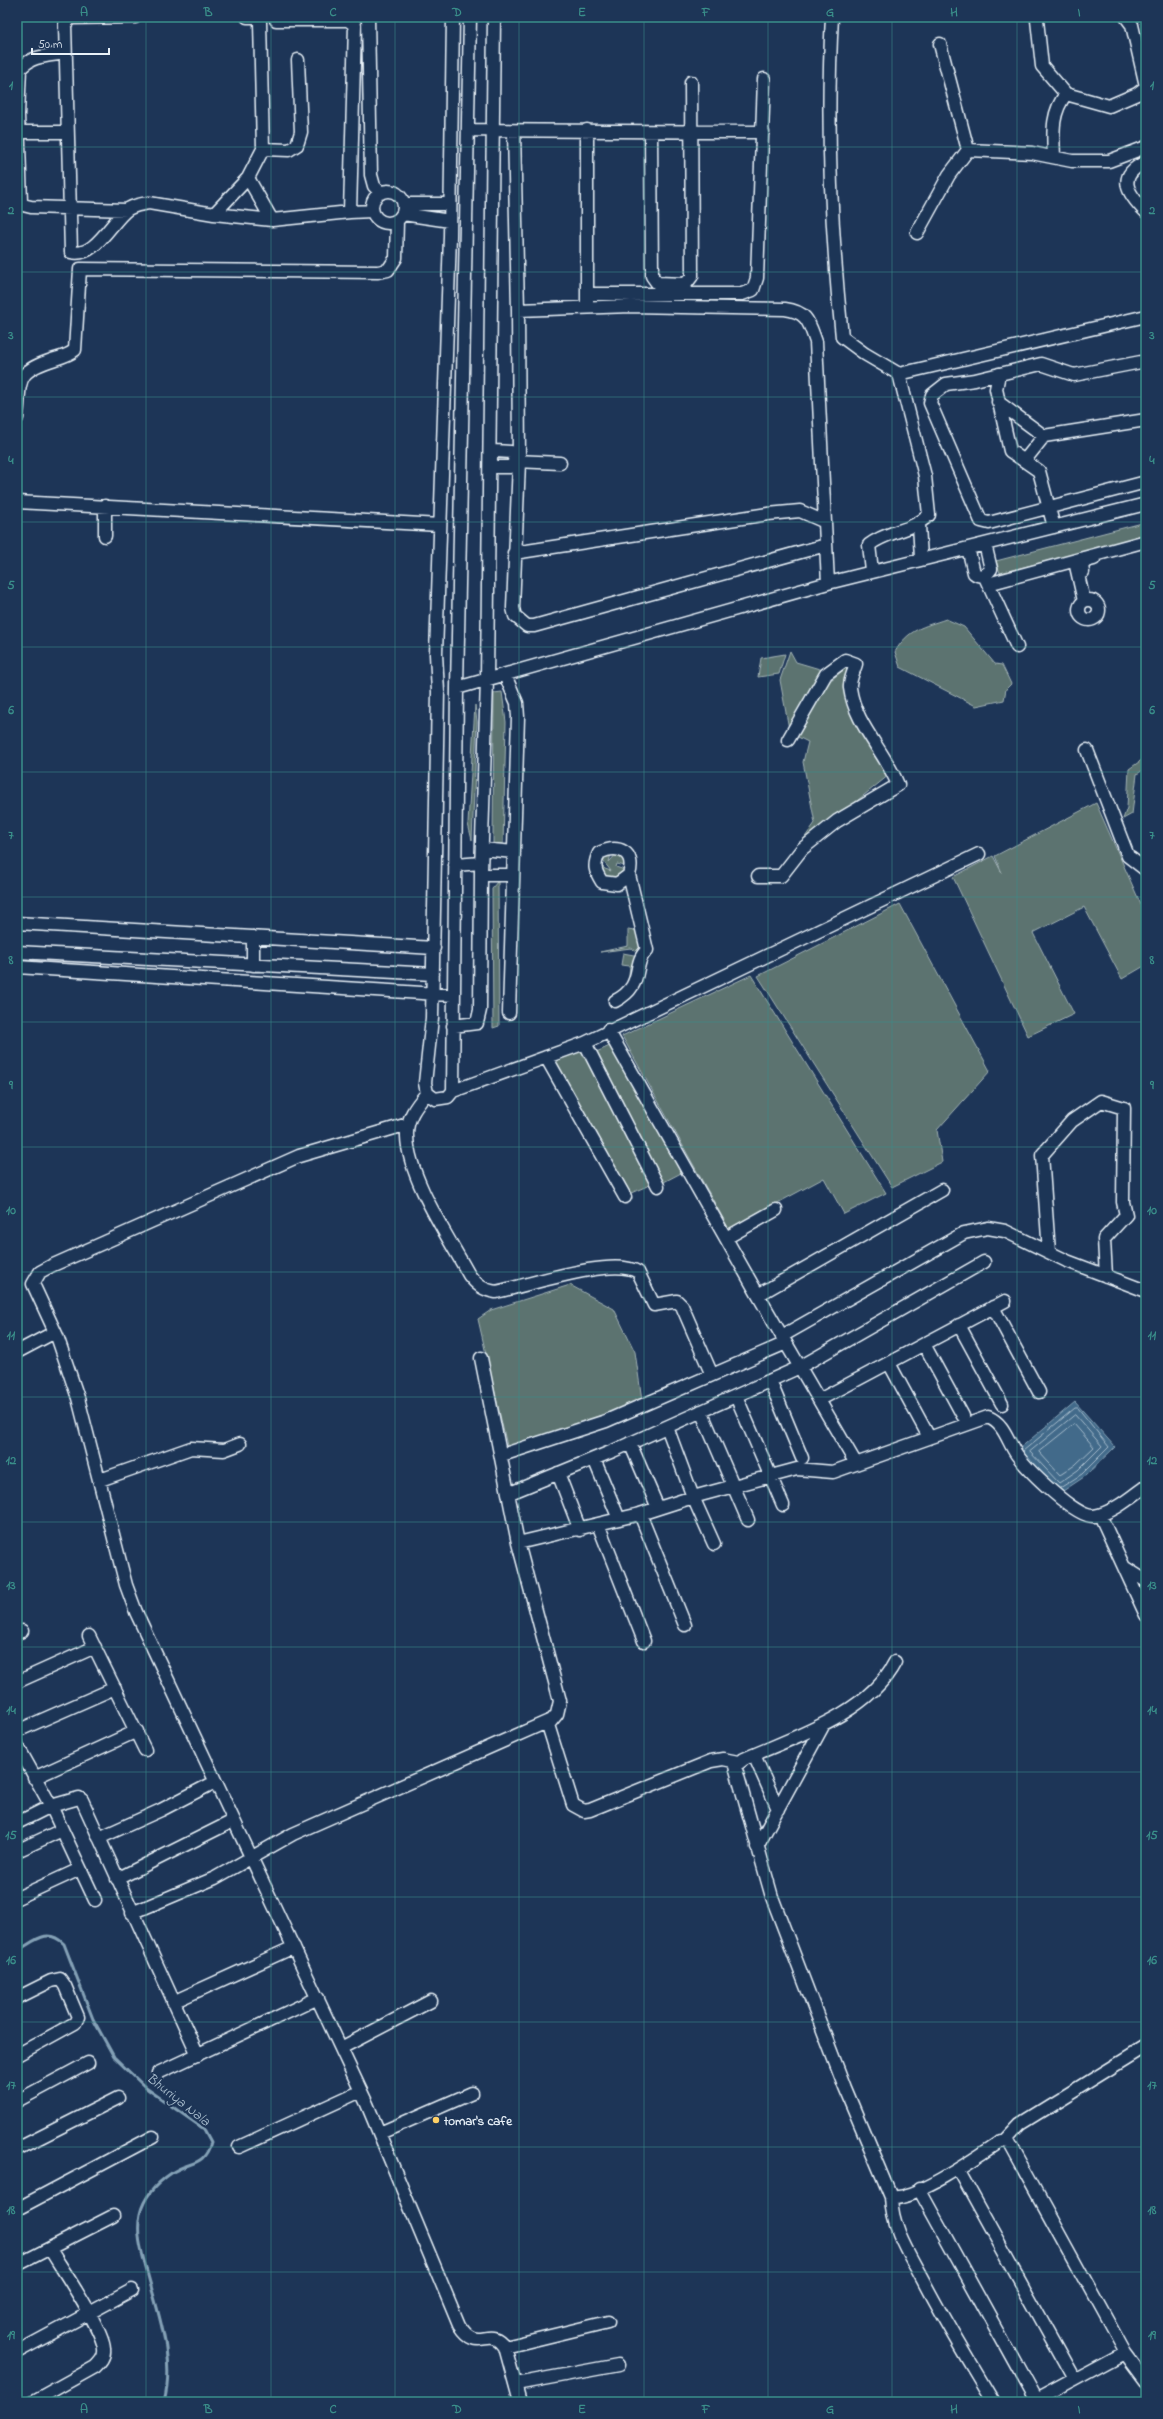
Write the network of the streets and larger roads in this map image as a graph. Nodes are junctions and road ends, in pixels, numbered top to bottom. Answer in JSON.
{"nodes":[{"id":1,"x":135,"y":17,"type":"edge"},
{"id":2,"x":247,"y":17,"type":"edge"},
{"id":3,"x":368,"y":17,"type":"edge"},
{"id":4,"x":453,"y":17,"type":"edge"},
{"id":5,"x":470,"y":17,"type":"edge"},
{"id":6,"x":494,"y":17,"type":"edge"},
{"id":7,"x":832,"y":17,"type":"edge"},
{"id":8,"x":1039,"y":17,"type":"edge"},
{"id":9,"x":1126,"y":17,"type":"edge"},
{"id":10,"x":276,"y":20,"type":"dead end"},
{"id":11,"x":940,"y":44,"type":"dead end"},
{"id":12,"x":65,"y":54,"type":"junction"},
{"id":13,"x":298,"y":60,"type":"dead end"},
{"id":14,"x":764,"y":79,"type":"dead end"},
{"id":15,"x":691,"y":82,"type":"dead end"},
{"id":16,"x":1146,"y":87,"type":"edge"},
{"id":17,"x":1066,"y":94,"type":"junction"},
{"id":18,"x":468,"y":130,"type":"junction"},
{"id":19,"x":492,"y":130,"type":"junction"},
{"id":20,"x":588,"y":130,"type":"junction"},
{"id":21,"x":514,"y":131,"type":"junction"},
{"id":22,"x":18,"y":132,"type":"edge"},
{"id":23,"x":67,"y":132,"type":"junction"},
{"id":24,"x":651,"y":132,"type":"junction"},
{"id":25,"x":763,"y":132,"type":"junction"},
{"id":26,"x":692,"y":133,"type":"junction"},
{"id":27,"x":1146,"y":147,"type":"edge"},
{"id":28,"x":263,"y":149,"type":"junction"},
{"id":29,"x":968,"y":150,"type":"junction"},
{"id":30,"x":1054,"y":157,"type":"junction"},
{"id":31,"x":1146,"y":162,"type":"edge"},
{"id":32,"x":248,"y":178,"type":"junction"},
{"id":33,"x":381,"y":193,"type":"junction"},
{"id":34,"x":450,"y":204,"type":"junction"},
{"id":35,"x":68,"y":207,"type":"junction"},
{"id":36,"x":127,"y":210,"type":"junction"},
{"id":37,"x":372,"y":211,"type":"junction"},
{"id":38,"x":350,"y":212,"type":"junction"},
{"id":39,"x":1146,"y":212,"type":"edge"},
{"id":40,"x":402,"y":213,"type":"junction"},
{"id":41,"x":214,"y":214,"type":"junction"},
{"id":42,"x":272,"y":220,"type":"junction"},
{"id":43,"x":450,"y":221,"type":"junction"},
{"id":44,"x":917,"y":233,"type":"dead end"},
{"id":45,"x":82,"y":251,"type":"junction"},
{"id":46,"x":84,"y":268,"type":"junction"},
{"id":47,"x":588,"y":294,"type":"junction"},
{"id":48,"x":587,"y":307,"type":"junction"},
{"id":49,"x":518,"y":310,"type":"junction"},
{"id":50,"x":1146,"y":316,"type":"edge"},
{"id":51,"x":1146,"y":361,"type":"edge"},
{"id":52,"x":899,"y":374,"type":"junction"},
{"id":53,"x":999,"y":374,"type":"junction"},
{"id":54,"x":998,"y":402,"type":"junction"},
{"id":55,"x":17,"y":418,"type":"edge"},
{"id":56,"x":444,"y":418,"type":"junction"},
{"id":57,"x":1146,"y":420,"type":"edge"},
{"id":58,"x":462,"y":421,"type":"junction"},
{"id":59,"x":1044,"y":436,"type":"junction"},
{"id":60,"x":489,"y":458,"type":"junction"},
{"id":61,"x":1025,"y":460,"type":"junction"},
{"id":62,"x":517,"y":461,"type":"junction"},
{"id":63,"x":560,"y":463,"type":"dead end"},
{"id":64,"x":1146,"y":482,"type":"edge"},
{"id":65,"x":17,"y":502,"type":"edge"},
{"id":66,"x":1146,"y":504,"type":"edge"},
{"id":67,"x":105,"y":506,"type":"junction"},
{"id":68,"x":1050,"y":507,"type":"junction"},
{"id":69,"x":825,"y":522,"type":"junction"},
{"id":70,"x":440,"y":525,"type":"junction"},
{"id":71,"x":918,"y":525,"type":"junction"},
{"id":72,"x":1054,"y":527,"type":"junction"},
{"id":73,"x":105,"y":536,"type":"dead end"},
{"id":74,"x":1146,"y":541,"type":"edge"},
{"id":75,"x":826,"y":544,"type":"junction"},
{"id":76,"x":985,"y":544,"type":"junction"},
{"id":77,"x":1146,"y":547,"type":"edge"},
{"id":78,"x":968,"y":548,"type":"junction"},
{"id":79,"x":514,"y":553,"type":"junction"},
{"id":80,"x":921,"y":558,"type":"junction"},
{"id":81,"x":1075,"y":560,"type":"junction"},
{"id":82,"x":872,"y":571,"type":"junction"},
{"id":83,"x":1083,"y":572,"type":"dead end"},
{"id":84,"x":986,"y":579,"type":"junction"},
{"id":85,"x":828,"y":583,"type":"junction"},
{"id":86,"x":1084,"y":602,"type":"dead end"},
{"id":87,"x":1017,"y":647,"type":"dead end"},
{"id":88,"x":505,"y":675,"type":"junction"},
{"id":89,"x":487,"y":680,"type":"junction"},
{"id":90,"x":457,"y":688,"type":"junction"},
{"id":91,"x":788,"y":740,"type":"dead end"},
{"id":92,"x":1087,"y":750,"type":"dead end"},
{"id":93,"x":482,"y":850,"type":"junction"},
{"id":94,"x":514,"y":852,"type":"junction"},
{"id":95,"x":979,"y":854,"type":"dead end"},
{"id":96,"x":481,"y":863,"type":"junction"},
{"id":97,"x":455,"y":866,"type":"junction"},
{"id":98,"x":1146,"y":870,"type":"edge"},
{"id":99,"x":481,"y":875,"type":"junction"},
{"id":100,"x":513,"y":875,"type":"junction"},
{"id":101,"x":629,"y":875,"type":"dead end"},
{"id":102,"x":758,"y":876,"type":"dead end"},
{"id":103,"x":17,"y":923,"type":"edge"},
{"id":104,"x":253,"y":937,"type":"junction"},
{"id":105,"x":434,"y":948,"type":"junction"},
{"id":106,"x":17,"y":952,"type":"edge"},
{"id":107,"x":253,"y":964,"type":"junction"},
{"id":108,"x":17,"y":967,"type":"edge"},
{"id":109,"x":433,"y":974,"type":"junction"},
{"id":110,"x":433,"y":993,"type":"junction"},
{"id":111,"x":453,"y":994,"type":"junction"},
{"id":112,"x":615,"y":1001,"type":"dead end"},
{"id":113,"x":509,"y":1013,"type":"dead end"},
{"id":114,"x":453,"y":1026,"type":"junction"},
{"id":115,"x":608,"y":1030,"type":"junction"},
{"id":116,"x":585,"y":1043,"type":"junction"},
{"id":117,"x":546,"y":1057,"type":"junction"},
{"id":118,"x":453,"y":1091,"type":"junction"},
{"id":119,"x":427,"y":1093,"type":"junction"},
{"id":120,"x":408,"y":1124,"type":"junction"},
{"id":121,"x":658,"y":1186,"type":"dead end"},
{"id":122,"x":942,"y":1190,"type":"dead end"},
{"id":123,"x":625,"y":1197,"type":"dead end"},
{"id":124,"x":776,"y":1210,"type":"dead end"},
{"id":125,"x":726,"y":1238,"type":"junction"},
{"id":126,"x":1049,"y":1252,"type":"junction"},
{"id":127,"x":984,"y":1262,"type":"dead end"},
{"id":128,"x":1106,"y":1276,"type":"junction"},
{"id":129,"x":1146,"y":1291,"type":"edge"},
{"id":130,"x":758,"y":1295,"type":"junction"},
{"id":131,"x":1005,"y":1301,"type":"dead end"},
{"id":132,"x":993,"y":1307,"type":"junction"},
{"id":133,"x":959,"y":1325,"type":"junction"},
{"id":134,"x":55,"y":1332,"type":"junction"},
{"id":135,"x":784,"y":1340,"type":"junction"},
{"id":136,"x":924,"y":1344,"type":"junction"},
{"id":137,"x":17,"y":1352,"type":"edge"},
{"id":138,"x":481,"y":1358,"type":"dead end"},
{"id":139,"x":889,"y":1363,"type":"junction"},
{"id":140,"x":800,"y":1368,"type":"junction"},
{"id":141,"x":712,"y":1375,"type":"junction"},
{"id":142,"x":770,"y":1381,"type":"junction"},
{"id":143,"x":1039,"y":1392,"type":"dead end"},
{"id":144,"x":736,"y":1396,"type":"junction"},
{"id":145,"x":819,"y":1400,"type":"junction"},
{"id":146,"x":1002,"y":1404,"type":"dead end"},
{"id":147,"x":701,"y":1411,"type":"junction"},
{"id":148,"x":963,"y":1416,"type":"dead end"},
{"id":149,"x":667,"y":1427,"type":"junction"},
{"id":150,"x":929,"y":1437,"type":"junction"},
{"id":151,"x":630,"y":1443,"type":"junction"},
{"id":152,"x":240,"y":1444,"type":"dead end"},
{"id":153,"x":502,"y":1455,"type":"junction"},
{"id":154,"x":802,"y":1458,"type":"dead end"},
{"id":155,"x":594,"y":1459,"type":"junction"},
{"id":156,"x":855,"y":1462,"type":"junction"},
{"id":157,"x":558,"y":1473,"type":"junction"},
{"id":158,"x":769,"y":1477,"type":"junction"},
{"id":159,"x":100,"y":1480,"type":"junction"},
{"id":160,"x":1146,"y":1486,"type":"edge"},
{"id":161,"x":733,"y":1487,"type":"junction"},
{"id":162,"x":510,"y":1493,"type":"junction"},
{"id":163,"x":693,"y":1497,"type":"junction"},
{"id":164,"x":783,"y":1505,"type":"dead end"},
{"id":165,"x":658,"y":1508,"type":"junction"},
{"id":166,"x":640,"y":1514,"type":"junction"},
{"id":167,"x":1100,"y":1515,"type":"junction"},
{"id":168,"x":619,"y":1519,"type":"junction"},
{"id":169,"x":748,"y":1520,"type":"dead end"},
{"id":170,"x":598,"y":1524,"type":"junction"},
{"id":171,"x":580,"y":1530,"type":"junction"},
{"id":172,"x":518,"y":1543,"type":"junction"},
{"id":173,"x":714,"y":1544,"type":"dead end"},
{"id":174,"x":1124,"y":1567,"type":"junction"},
{"id":175,"x":1146,"y":1580,"type":"edge"},
{"id":176,"x":1146,"y":1615,"type":"edge"},
{"id":177,"x":685,"y":1625,"type":"dead end"},
{"id":178,"x":89,"y":1636,"type":"dead end"},
{"id":179,"x":644,"y":1641,"type":"dead end"},
{"id":180,"x":95,"y":1647,"type":"junction"},
{"id":181,"x":895,"y":1662,"type":"dead end"},
{"id":182,"x":17,"y":1682,"type":"edge"},
{"id":183,"x":116,"y":1688,"type":"junction"},
{"id":184,"x":549,"y":1721,"type":"junction"},
{"id":185,"x":824,"y":1724,"type":"junction"},
{"id":186,"x":17,"y":1731,"type":"edge"},
{"id":187,"x":137,"y":1731,"type":"junction"},
{"id":188,"x":17,"y":1745,"type":"edge"},
{"id":189,"x":145,"y":1750,"type":"dead end"},
{"id":190,"x":754,"y":1755,"type":"junction"},
{"id":191,"x":738,"y":1762,"type":"junction"},
{"id":192,"x":34,"y":1778,"type":"junction"},
{"id":193,"x":215,"y":1782,"type":"junction"},
{"id":194,"x":51,"y":1806,"type":"junction"},
{"id":195,"x":778,"y":1808,"type":"junction"},
{"id":196,"x":233,"y":1821,"type":"junction"},
{"id":197,"x":17,"y":1823,"type":"edge"},
{"id":198,"x":62,"y":1830,"type":"junction"},
{"id":199,"x":99,"y":1838,"type":"junction"},
{"id":200,"x":757,"y":1847,"type":"junction"},
{"id":201,"x":17,"y":1851,"type":"edge"},
{"id":202,"x":253,"y":1857,"type":"junction"},
{"id":203,"x":80,"y":1869,"type":"junction"},
{"id":204,"x":117,"y":1879,"type":"junction"},
{"id":205,"x":17,"y":1898,"type":"edge"},
{"id":206,"x":95,"y":1900,"type":"dead end"},
{"id":207,"x":132,"y":1913,"type":"junction"},
{"id":208,"x":294,"y":1947,"type":"junction"},
{"id":209,"x":17,"y":1998,"type":"edge"},
{"id":210,"x":318,"y":1998,"type":"junction"},
{"id":211,"x":431,"y":2001,"type":"dead end"},
{"id":212,"x":173,"y":2002,"type":"junction"},
{"id":213,"x":1146,"y":2046,"type":"edge"},
{"id":214,"x":341,"y":2048,"type":"junction"},
{"id":215,"x":17,"y":2055,"type":"edge"},
{"id":216,"x":198,"y":2055,"type":"junction"},
{"id":217,"x":88,"y":2063,"type":"dead end"},
{"id":218,"x":158,"y":2073,"type":"dead end"},
{"id":219,"x":361,"y":2091,"type":"junction"},
{"id":220,"x":472,"y":2093,"type":"dead end"},
{"id":221,"x":118,"y":2098,"type":"dead end"},
{"id":222,"x":17,"y":2101,"type":"edge"},
{"id":223,"x":380,"y":2133,"type":"junction"},
{"id":224,"x":153,"y":2137,"type":"dead end"},
{"id":225,"x":1005,"y":2140,"type":"junction"},
{"id":226,"x":239,"y":2147,"type":"dead end"},
{"id":227,"x":17,"y":2149,"type":"edge"},
{"id":228,"x":958,"y":2169,"type":"junction"},
{"id":229,"x":919,"y":2189,"type":"junction"},
{"id":230,"x":891,"y":2197,"type":"junction"},
{"id":231,"x":17,"y":2209,"type":"edge"},
{"id":232,"x":113,"y":2216,"type":"dead end"},
{"id":233,"x":50,"y":2249,"type":"junction"},
{"id":234,"x":17,"y":2266,"type":"edge"},
{"id":235,"x":132,"y":2290,"type":"dead end"},
{"id":236,"x":88,"y":2314,"type":"junction"},
{"id":237,"x":608,"y":2322,"type":"dead end"},
{"id":238,"x":505,"y":2347,"type":"junction"},
{"id":239,"x":17,"y":2352,"type":"edge"},
{"id":240,"x":1125,"y":2353,"type":"junction"},
{"id":241,"x":618,"y":2365,"type":"dead end"},
{"id":242,"x":1075,"y":2380,"type":"junction"},
{"id":243,"x":1146,"y":2381,"type":"edge"},
{"id":244,"x":516,"y":2384,"type":"junction"},
{"id":245,"x":1035,"y":2401,"type":"edge"},
{"id":246,"x":32,"y":2402,"type":"edge"},
{"id":247,"x":520,"y":2402,"type":"edge"},
{"id":248,"x":993,"y":2402,"type":"edge"}],
"edges":[{"from":1,"to":12,"type":"street"},
{"from":2,"to":28,"type":"street"},
{"from":3,"to":33,"type":"street"},
{"from":4,"to":34,"type":"street"},
{"from":5,"to":18,"type":"street"},
{"from":6,"to":19,"type":"street"},
{"from":7,"to":52,"type":"street"},
{"from":8,"to":17,"type":"street"},
{"from":9,"to":16,"type":"street"},
{"from":10,"to":38,"type":"street"},
{"from":11,"to":29,"type":"street"},
{"from":12,"to":22,"type":"street"},
{"from":12,"to":23,"type":"street"},
{"from":13,"to":28,"type":"street"},
{"from":14,"to":25,"type":"street"},
{"from":15,"to":26,"type":"street"},
{"from":16,"to":17,"type":"street"},
{"from":17,"to":30,"type":"street"},
{"from":18,"to":19,"type":"street"},
{"from":18,"to":58,"type":"street"},
{"from":19,"to":21,"type":"street"},
{"from":19,"to":60,"type":"street"},
{"from":20,"to":21,"type":"street"},
{"from":20,"to":24,"type":"street"},
{"from":20,"to":47,"type":"street"},
{"from":21,"to":49,"type":"street"},
{"from":22,"to":23,"type":"street"},
{"from":22,"to":35,"type":"street"},
{"from":23,"to":35,"type":"street"},
{"from":24,"to":26,"type":"street"},
{"from":24,"to":26,"type":"street"},
{"from":25,"to":26,"type":"street"},
{"from":25,"to":47,"type":"street"},
{"from":27,"to":30,"type":"street"},
{"from":28,"to":32,"type":"street"},
{"from":29,"to":30,"type":"street"},
{"from":29,"to":44,"type":"street"},
{"from":31,"to":39,"type":"street"},
{"from":32,"to":41,"type":"street"},
{"from":32,"to":42,"type":"street"},
{"from":33,"to":37,"type":"street"},
{"from":33,"to":40,"type":"street"},
{"from":34,"to":40,"type":"street"},
{"from":34,"to":43,"type":"street"},
{"from":35,"to":36,"type":"street"},
{"from":35,"to":45,"type":"street"},
{"from":36,"to":41,"type":"street"},
{"from":36,"to":45,"type":"street"},
{"from":37,"to":38,"type":"street"},
{"from":37,"to":40,"type":"street"},
{"from":38,"to":42,"type":"street"},
{"from":40,"to":43,"type":"street"},
{"from":40,"to":46,"type":"street"},
{"from":41,"to":42,"type":"street"},
{"from":43,"to":56,"type":"street"},
{"from":45,"to":46,"type":"street"},
{"from":46,"to":55,"type":"street"},
{"from":47,"to":48,"type":"street"},
{"from":48,"to":49,"type":"street"},
{"from":48,"to":69,"type":"street"},
{"from":49,"to":62,"type":"street"},
{"from":50,"to":52,"type":"street"},
{"from":51,"to":53,"type":"street"},
{"from":52,"to":71,"type":"street"},
{"from":53,"to":54,"type":"street"},
{"from":53,"to":68,"type":"street"},
{"from":54,"to":59,"type":"street"},
{"from":54,"to":61,"type":"street"},
{"from":56,"to":58,"type":"street"},
{"from":56,"to":70,"type":"street"},
{"from":57,"to":59,"type":"street"},
{"from":58,"to":90,"type":"street"},
{"from":59,"to":61,"type":"street"},
{"from":60,"to":62,"type":"street"},
{"from":60,"to":89,"type":"street"},
{"from":61,"to":68,"type":"street"},
{"from":62,"to":63,"type":"street"},
{"from":62,"to":79,"type":"street"},
{"from":64,"to":68,"type":"street"},
{"from":65,"to":67,"type":"street"},
{"from":66,"to":72,"type":"street"},
{"from":67,"to":70,"type":"street"},
{"from":67,"to":73,"type":"street"},
{"from":68,"to":72,"type":"street"},
{"from":69,"to":75,"type":"street"},
{"from":69,"to":79,"type":"street"},
{"from":70,"to":105,"type":"street"},
{"from":71,"to":80,"type":"street"},
{"from":71,"to":82,"type":"street"},
{"from":72,"to":76,"type":"street"},
{"from":74,"to":81,"type":"street"},
{"from":75,"to":79,"type":"street"},
{"from":75,"to":85,"type":"street"},
{"from":76,"to":78,"type":"street"},
{"from":76,"to":84,"type":"street"},
{"from":77,"to":83,"type":"street"},
{"from":78,"to":80,"type":"street"},
{"from":78,"to":84,"type":"street"},
{"from":80,"to":82,"type":"street"},
{"from":81,"to":84,"type":"street"},
{"from":81,"to":86,"type":"street"},
{"from":82,"to":85,"type":"street"},
{"from":84,"to":87,"type":"street"},
{"from":85,"to":88,"type":"street"},
{"from":88,"to":89,"type":"street"},
{"from":88,"to":94,"type":"street"},
{"from":89,"to":90,"type":"street"},
{"from":89,"to":93,"type":"street"},
{"from":90,"to":97,"type":"street"},
{"from":91,"to":102,"type":"street"},
{"from":92,"to":98,"type":"street"},
{"from":93,"to":94,"type":"street"},
{"from":93,"to":96,"type":"street"},
{"from":94,"to":100,"type":"street"},
{"from":95,"to":115,"type":"street"},
{"from":96,"to":97,"type":"street"},
{"from":96,"to":99,"type":"street"},
{"from":97,"to":111,"type":"street"},
{"from":99,"to":100,"type":"street"},
{"from":99,"to":114,"type":"street"},
{"from":100,"to":113,"type":"street"},
{"from":101,"to":112,"type":"street"},
{"from":103,"to":104,"type":"street"},
{"from":104,"to":105,"type":"street"},
{"from":104,"to":107,"type":"street"},
{"from":105,"to":109,"type":"street"},
{"from":106,"to":107,"type":"street"},
{"from":107,"to":109,"type":"street"},
{"from":108,"to":110,"type":"street"},
{"from":109,"to":110,"type":"street"},
{"from":110,"to":111,"type":"street"},
{"from":110,"to":119,"type":"street"},
{"from":111,"to":114,"type":"street"},
{"from":114,"to":118,"type":"street"},
{"from":115,"to":116,"type":"street"},
{"from":115,"to":125,"type":"street"},
{"from":116,"to":117,"type":"street"},
{"from":116,"to":121,"type":"street"},
{"from":117,"to":118,"type":"street"},
{"from":117,"to":123,"type":"street"},
{"from":118,"to":119,"type":"street"},
{"from":119,"to":120,"type":"street"},
{"from":120,"to":134,"type":"street"},
{"from":120,"to":141,"type":"street"},
{"from":122,"to":130,"type":"street"},
{"from":124,"to":125,"type":"street"},
{"from":125,"to":130,"type":"street"},
{"from":126,"to":128,"type":"street"},
{"from":126,"to":128,"type":"street"},
{"from":126,"to":135,"type":"street"},
{"from":127,"to":140,"type":"street"},
{"from":128,"to":129,"type":"street"},
{"from":130,"to":135,"type":"street"},
{"from":131,"to":132,"type":"street"},
{"from":132,"to":133,"type":"street"},
{"from":132,"to":143,"type":"street"},
{"from":133,"to":136,"type":"street"},
{"from":133,"to":146,"type":"street"},
{"from":134,"to":137,"type":"street"},
{"from":134,"to":159,"type":"street"},
{"from":135,"to":140,"type":"street"},
{"from":135,"to":141,"type":"street"},
{"from":136,"to":139,"type":"street"},
{"from":136,"to":148,"type":"street"},
{"from":138,"to":153,"type":"street"},
{"from":139,"to":145,"type":"street"},
{"from":139,"to":150,"type":"street"},
{"from":140,"to":142,"type":"street"},
{"from":140,"to":145,"type":"street"},
{"from":141,"to":153,"type":"street"},
{"from":142,"to":144,"type":"street"},
{"from":142,"to":154,"type":"street"},
{"from":144,"to":147,"type":"street"},
{"from":144,"to":158,"type":"street"},
{"from":145,"to":156,"type":"street"},
{"from":147,"to":149,"type":"street"},
{"from":147,"to":161,"type":"street"},
{"from":149,"to":151,"type":"street"},
{"from":149,"to":163,"type":"street"},
{"from":150,"to":156,"type":"street"},
{"from":150,"to":167,"type":"street"},
{"from":151,"to":155,"type":"street"},
{"from":151,"to":165,"type":"street"},
{"from":152,"to":159,"type":"street"},
{"from":153,"to":162,"type":"street"},
{"from":155,"to":157,"type":"street"},
{"from":155,"to":168,"type":"street"},
{"from":156,"to":158,"type":"street"},
{"from":157,"to":162,"type":"street"},
{"from":157,"to":171,"type":"street"},
{"from":158,"to":161,"type":"street"},
{"from":158,"to":164,"type":"street"},
{"from":159,"to":193,"type":"street"},
{"from":160,"to":167,"type":"street"},
{"from":161,"to":163,"type":"street"},
{"from":161,"to":169,"type":"street"},
{"from":162,"to":172,"type":"street"},
{"from":163,"to":165,"type":"street"},
{"from":163,"to":173,"type":"street"},
{"from":165,"to":166,"type":"street"},
{"from":166,"to":168,"type":"street"},
{"from":166,"to":177,"type":"street"},
{"from":167,"to":174,"type":"street"},
{"from":168,"to":170,"type":"street"},
{"from":170,"to":171,"type":"street"},
{"from":170,"to":179,"type":"street"},
{"from":171,"to":172,"type":"street"},
{"from":172,"to":184,"type":"street"},
{"from":174,"to":175,"type":"street"},
{"from":174,"to":176,"type":"street"},
{"from":178,"to":180,"type":"street"},
{"from":180,"to":182,"type":"street"},
{"from":180,"to":183,"type":"street"},
{"from":181,"to":185,"type":"street"},
{"from":183,"to":186,"type":"street"},
{"from":183,"to":187,"type":"street"},
{"from":184,"to":191,"type":"street"},
{"from":184,"to":202,"type":"street"},
{"from":185,"to":190,"type":"street"},
{"from":185,"to":195,"type":"street"},
{"from":187,"to":189,"type":"street"},
{"from":187,"to":192,"type":"street"},
{"from":188,"to":192,"type":"street"},
{"from":190,"to":191,"type":"street"},
{"from":190,"to":195,"type":"street"},
{"from":191,"to":200,"type":"street"},
{"from":192,"to":194,"type":"street"},
{"from":193,"to":196,"type":"street"},
{"from":193,"to":199,"type":"street"},
{"from":194,"to":197,"type":"street"},
{"from":194,"to":198,"type":"street"},
{"from":194,"to":199,"type":"street"},
{"from":195,"to":200,"type":"street"},
{"from":196,"to":202,"type":"street"},
{"from":196,"to":204,"type":"street"},
{"from":198,"to":201,"type":"street"},
{"from":198,"to":203,"type":"street"},
{"from":199,"to":204,"type":"street"},
{"from":200,"to":230,"type":"street"},
{"from":202,"to":207,"type":"street"},
{"from":202,"to":208,"type":"street"},
{"from":203,"to":205,"type":"street"},
{"from":203,"to":206,"type":"street"},
{"from":204,"to":207,"type":"street"},
{"from":207,"to":212,"type":"street"},
{"from":208,"to":210,"type":"street"},
{"from":208,"to":212,"type":"street"},
{"from":209,"to":215,"type":"street"},
{"from":210,"to":214,"type":"street"},
{"from":210,"to":216,"type":"street"},
{"from":211,"to":214,"type":"street"},
{"from":212,"to":216,"type":"street"},
{"from":213,"to":225,"type":"street"},
{"from":214,"to":219,"type":"street"},
{"from":216,"to":218,"type":"street"},
{"from":217,"to":222,"type":"street"},
{"from":219,"to":223,"type":"street"},
{"from":219,"to":226,"type":"street"},
{"from":220,"to":223,"type":"street"},
{"from":221,"to":227,"type":"street"},
{"from":223,"to":238,"type":"street"},
{"from":224,"to":231,"type":"street"},
{"from":225,"to":228,"type":"street"},
{"from":225,"to":240,"type":"street"},
{"from":228,"to":229,"type":"street"},
{"from":228,"to":242,"type":"street"},
{"from":229,"to":230,"type":"street"},
{"from":229,"to":245,"type":"street"},
{"from":230,"to":248,"type":"street"},
{"from":232,"to":233,"type":"street"},
{"from":233,"to":234,"type":"street"},
{"from":233,"to":236,"type":"street"},
{"from":235,"to":236,"type":"street"},
{"from":236,"to":239,"type":"street"},
{"from":236,"to":246,"type":"street"},
{"from":237,"to":238,"type":"street"},
{"from":238,"to":244,"type":"street"},
{"from":240,"to":242,"type":"street"},
{"from":240,"to":243,"type":"street"},
{"from":241,"to":244,"type":"street"},
{"from":242,"to":245,"type":"street"},
{"from":244,"to":247,"type":"street"}]}
